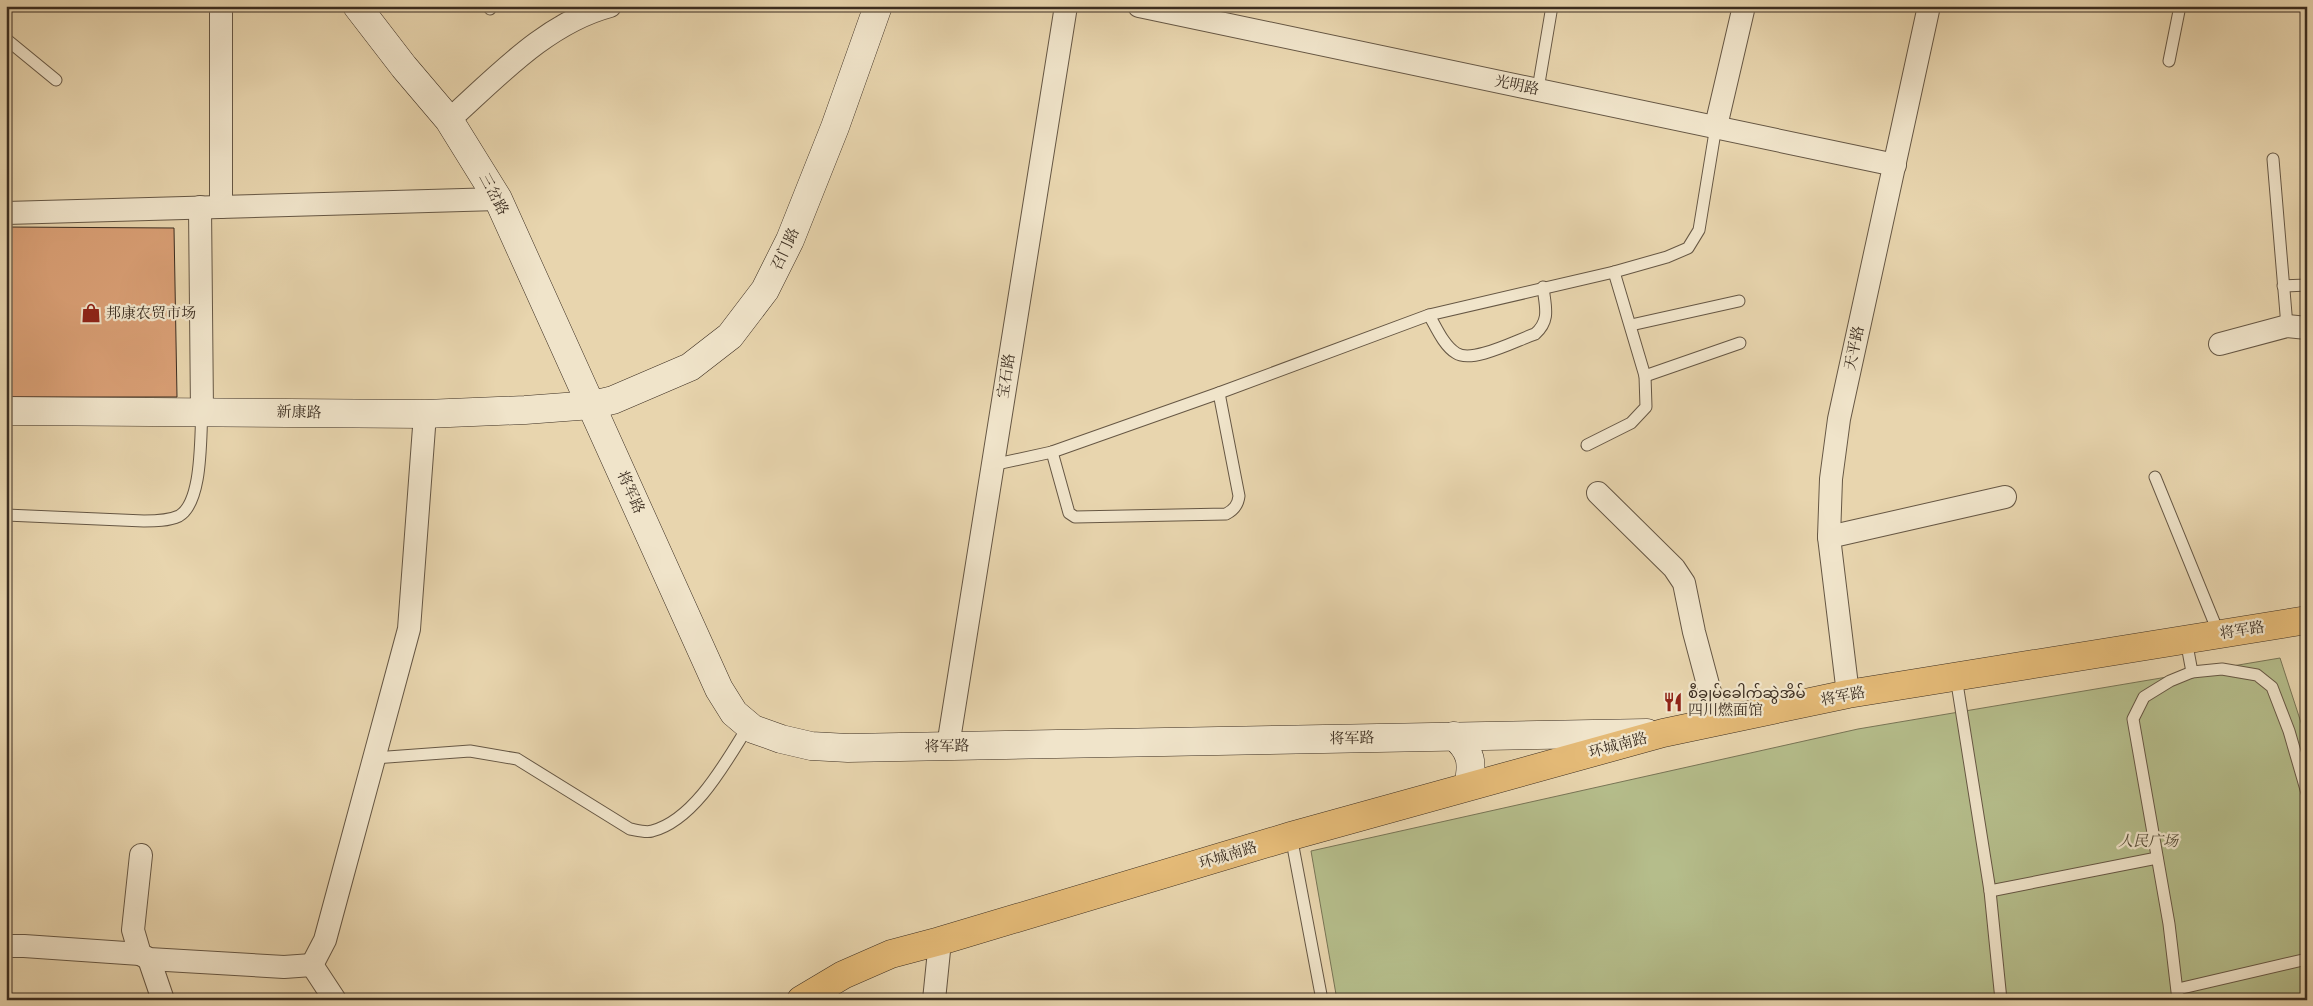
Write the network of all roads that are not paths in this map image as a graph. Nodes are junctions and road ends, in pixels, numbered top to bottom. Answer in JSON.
{"nodes":[{"id":1,"x":221,"y":6,"type":"edge"},
{"id":2,"x":358,"y":6,"type":"edge"},
{"id":3,"x":610,"y":6,"type":"edge"},
{"id":4,"x":878,"y":6,"type":"edge"},
{"id":5,"x":1066,"y":6,"type":"edge"},
{"id":6,"x":1139,"y":6,"type":"edge"},
{"id":7,"x":1552,"y":6,"type":"edge"},
{"id":8,"x":1744,"y":6,"type":"edge"},
{"id":9,"x":1929,"y":6,"type":"edge"},
{"id":10,"x":2180,"y":6,"type":"edge"},
{"id":11,"x":6,"y":39,"type":"edge"},
{"id":12,"x":2168,"y":61,"type":"dead end"},
{"id":13,"x":56,"y":80,"type":"dead end"},
{"id":14,"x":1538,"y":89,"type":"junction"},
{"id":15,"x":449,"y":120,"type":"junction"},
{"id":16,"x":1716,"y":126,"type":"junction"},
{"id":17,"x":2273,"y":159,"type":"dead end"},
{"id":18,"x":1895,"y":165,"type":"junction"},
{"id":19,"x":498,"y":199,"type":"junction"},
{"id":20,"x":210,"y":207,"type":"junction"},
{"id":21,"x":6,"y":213,"type":"edge"},
{"id":22,"x":1614,"y":272,"type":"junction"},
{"id":23,"x":2307,"y":285,"type":"edge"},
{"id":24,"x":2284,"y":286,"type":"junction"},
{"id":25,"x":1543,"y":287,"type":"junction"},
{"id":26,"x":1739,"y":301,"type":"dead end"},
{"id":27,"x":1429,"y":315,"type":"junction"},
{"id":28,"x":1631,"y":325,"type":"junction"},
{"id":29,"x":2297,"y":327,"type":"edge"},
{"id":30,"x":1740,"y":343,"type":"dead end"},
{"id":31,"x":2220,"y":344,"type":"dead end"},
{"id":32,"x":1645,"y":376,"type":"junction"},
{"id":33,"x":1219,"y":393,"type":"junction"},
{"id":34,"x":592,"y":406,"type":"junction"},
{"id":35,"x":6,"y":411,"type":"edge"},
{"id":36,"x":202,"y":411,"type":"junction"},
{"id":37,"x":425,"y":414,"type":"junction"},
{"id":38,"x":1588,"y":445,"type":"dead end"},
{"id":39,"x":1052,"y":452,"type":"junction"},
{"id":40,"x":992,"y":465,"type":"junction"},
{"id":41,"x":2155,"y":477,"type":"dead end"},
{"id":42,"x":1598,"y":493,"type":"dead end"},
{"id":43,"x":2005,"y":497,"type":"dead end"},
{"id":44,"x":6,"y":515,"type":"edge"},
{"id":45,"x":1829,"y":537,"type":"junction"},
{"id":46,"x":2307,"y":620,"type":"edge"},
{"id":47,"x":2219,"y":634,"type":"junction"},
{"id":48,"x":2186,"y":640,"type":"junction"},
{"id":49,"x":2192,"y":672,"type":"junction"},
{"id":50,"x":1956,"y":677,"type":"junction"},
{"id":51,"x":1848,"y":694,"type":"junction"},
{"id":52,"x":1718,"y":722,"type":"junction"},
{"id":53,"x":749,"y":725,"type":"junction"},
{"id":54,"x":1663,"y":733,"type":"junction"},
{"id":55,"x":1454,"y":736,"type":"junction"},
{"id":56,"x":948,"y":746,"type":"junction"},
{"id":57,"x":374,"y":758,"type":"junction"},
{"id":58,"x":1468,"y":786,"type":"junction"},
{"id":59,"x":2307,"y":793,"type":"edge"},
{"id":60,"x":1291,"y":836,"type":"junction"},
{"id":61,"x":141,"y":855,"type":"dead end"},
{"id":62,"x":2157,"y":858,"type":"junction"},
{"id":63,"x":1990,"y":891,"type":"junction"},
{"id":64,"x":940,"y":942,"type":"junction"},
{"id":65,"x":6,"y":946,"type":"edge"},
{"id":66,"x":145,"y":957,"type":"junction"},
{"id":67,"x":2307,"y":959,"type":"edge"},
{"id":68,"x":312,"y":965,"type":"junction"},
{"id":69,"x":2178,"y":994,"type":"edge"},
{"id":70,"x":163,"y":1000,"type":"edge"},
{"id":71,"x":335,"y":1000,"type":"edge"},
{"id":72,"x":801,"y":1000,"type":"edge"},
{"id":73,"x":934,"y":1000,"type":"edge"},
{"id":74,"x":1322,"y":1000,"type":"edge"},
{"id":75,"x":2001,"y":1000,"type":"edge"}],
"edges":[{"from":1,"to":20,"type":"street"},
{"from":2,"to":15,"type":"main road","name":"三岔路"},
{"from":3,"to":15,"type":"street"},
{"from":4,"to":34,"type":"main road","name":"召门路"},
{"from":5,"to":40,"type":"street","name":"宝石路"},
{"from":6,"to":14,"type":"street","name":"光明路"},
{"from":7,"to":14,"type":"lane"},
{"from":8,"to":16,"type":"street"},
{"from":9,"to":18,"type":"street","name":"天平路"},
{"from":10,"to":12,"type":"lane"},
{"from":11,"to":13,"type":"lane"},
{"from":14,"to":16,"type":"street","name":"光明路"},
{"from":15,"to":19,"type":"main road","name":"三岔路"},
{"from":16,"to":18,"type":"street","name":"光明路"},
{"from":16,"to":22,"type":"lane"},
{"from":17,"to":24,"type":"lane"},
{"from":18,"to":45,"type":"street","name":"天平路"},
{"from":19,"to":20,"type":"street"},
{"from":19,"to":34,"type":"main road","name":"三岔路"},
{"from":20,"to":21,"type":"street"},
{"from":20,"to":36,"type":"street"},
{"from":22,"to":25,"type":"lane"},
{"from":22,"to":28,"type":"lane"},
{"from":23,"to":24,"type":"lane"},
{"from":24,"to":29,"type":"lane"},
{"from":25,"to":27,"type":"lane"},
{"from":25,"to":27,"type":"lane"},
{"from":26,"to":28,"type":"lane"},
{"from":27,"to":33,"type":"lane"},
{"from":28,"to":32,"type":"lane"},
{"from":29,"to":31,"type":"street"},
{"from":30,"to":32,"type":"lane"},
{"from":32,"to":38,"type":"lane"},
{"from":33,"to":39,"type":"lane"},
{"from":33,"to":39,"type":"lane"},
{"from":34,"to":37,"type":"main road","name":"新康路"},
{"from":34,"to":53,"type":"main road","name":"将军路"},
{"from":35,"to":36,"type":"main road","name":"新康路"},
{"from":36,"to":37,"type":"main road","name":"新康路"},
{"from":36,"to":44,"type":"lane"},
{"from":37,"to":57,"type":"street"},
{"from":39,"to":40,"type":"lane"},
{"from":40,"to":56,"type":"street","name":"宝石路"},
{"from":41,"to":47,"type":"lane"},
{"from":42,"to":52,"type":"street"},
{"from":43,"to":45,"type":"street"},
{"from":45,"to":51,"type":"street","name":"天平路"},
{"from":46,"to":47,"type":"main road","name":"将军路"},
{"from":47,"to":48,"type":"main road","name":"将军路"},
{"from":48,"to":49,"type":"lane"},
{"from":48,"to":50,"type":"main road","name":"将军路"},
{"from":49,"to":59,"type":"lane"},
{"from":49,"to":62,"type":"lane"},
{"from":50,"to":51,"type":"main road","name":"将军路"},
{"from":50,"to":63,"type":"lane"},
{"from":51,"to":52,"type":"main road","name":"将军路"},
{"from":52,"to":54,"type":"main road","name":"将军路"},
{"from":53,"to":56,"type":"main road","name":"将军路"},
{"from":53,"to":57,"type":"lane"},
{"from":54,"to":55,"type":"main road","name":"将军路"},
{"from":54,"to":58,"type":"main road","name":"环城南路"},
{"from":55,"to":56,"type":"main road","name":"将军路"},
{"from":55,"to":58,"type":"main road"},
{"from":57,"to":68,"type":"street"},
{"from":58,"to":60,"type":"main road","name":"环城南路"},
{"from":60,"to":64,"type":"main road","name":"环城南路"},
{"from":60,"to":74,"type":"lane"},
{"from":61,"to":66,"type":"street"},
{"from":62,"to":63,"type":"lane"},
{"from":62,"to":69,"type":"lane"},
{"from":63,"to":75,"type":"lane"},
{"from":64,"to":72,"type":"main road","name":"环城南路"},
{"from":64,"to":73,"type":"street"},
{"from":65,"to":66,"type":"street"},
{"from":66,"to":68,"type":"street"},
{"from":66,"to":70,"type":"street"},
{"from":67,"to":69,"type":"lane"},
{"from":68,"to":71,"type":"street"}]}
